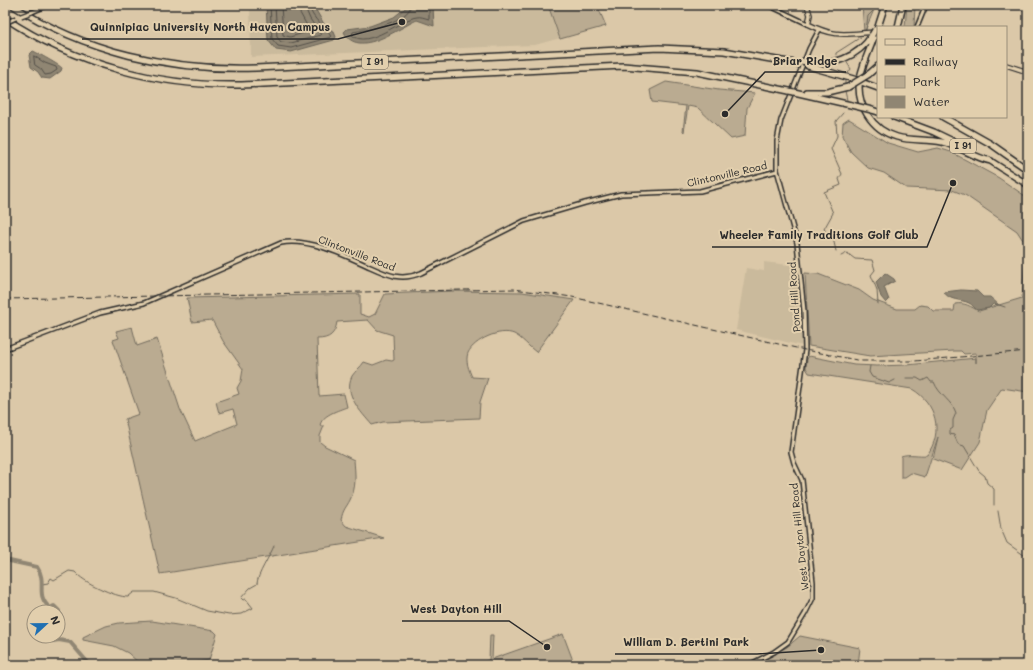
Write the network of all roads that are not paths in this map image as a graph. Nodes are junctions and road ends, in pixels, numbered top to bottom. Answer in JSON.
{"nodes":[{"id":1,"x":12,"y":5,"type":"edge"},
{"id":2,"x":48,"y":5,"type":"edge"},
{"id":3,"x":768,"y":5,"type":"edge"},
{"id":4,"x":807,"y":5,"type":"edge"},
{"id":5,"x":886,"y":5,"type":"edge"},
{"id":6,"x":903,"y":5,"type":"edge"},
{"id":7,"x":926,"y":5,"type":"edge"},
{"id":8,"x":5,"y":18,"type":"edge"},
{"id":9,"x":5,"y":23,"type":"edge"},
{"id":10,"x":808,"y":24,"type":"junction"},
{"id":11,"x":878,"y":26,"type":"edge"},
{"id":12,"x":899,"y":26,"type":"edge"},
{"id":13,"x":917,"y":26,"type":"edge"},
{"id":14,"x":819,"y":30,"type":"junction"},
{"id":15,"x":876,"y":31,"type":"edge"},
{"id":16,"x":803,"y":63,"type":"junction"},
{"id":17,"x":1007,"y":65,"type":"edge"},
{"id":18,"x":877,"y":67,"type":"edge"},
{"id":19,"x":1028,"y":72,"type":"edge"},
{"id":20,"x":877,"y":88,"type":"edge"},
{"id":21,"x":793,"y":92,"type":"junction"},
{"id":22,"x":875,"y":111,"type":"edge"},
{"id":23,"x":896,"y":118,"type":"edge"},
{"id":24,"x":946,"y":118,"type":"edge"},
{"id":25,"x":991,"y":161,"type":"junction"},
{"id":26,"x":1028,"y":170,"type":"edge"},
{"id":27,"x":777,"y":171,"type":"junction"},
{"id":28,"x":1028,"y":185,"type":"edge"},
{"id":29,"x":5,"y":349,"type":"edge"},
{"id":30,"x":801,"y":476,"type":"joint"},
{"id":31,"x":749,"y":665,"type":"edge"}],
"edges":[{"from":1,"to":16,"type":"highway","number":"I 91"},
{"from":2,"to":9,"type":"street","bridge":true},
{"from":3,"to":10,"type":"street"},
{"from":4,"to":10,"type":"main road"},
{"from":5,"to":11,"type":"highway"},
{"from":6,"to":12,"type":"highway"},
{"from":7,"to":13,"type":"street"},
{"from":8,"to":21,"type":"highway","number":"I 91"},
{"from":10,"to":14,"type":"main road"},
{"from":14,"to":15,"type":"main road"},
{"from":14,"to":27,"type":"street","name":"Pond Hill Road"},
{"from":15,"to":16,"type":"highway"},
{"from":15,"to":25,"type":"highway"},
{"from":16,"to":20,"type":"highway","number":"I 91"},
{"from":17,"to":19,"type":"main road"},
{"from":18,"to":21,"type":"highway","bridge":true},
{"from":21,"to":22,"type":"highway","number":"I 91","bridge":true},
{"from":23,"to":25,"type":"highway","number":"I 91"},
{"from":24,"to":26,"type":"highway","number":"I 91"},
{"from":25,"to":28,"type":"highway","number":"I 91"},
{"from":27,"to":29,"type":"street","name":"Clintonville Road"},
{"from":27,"to":30,"type":"street","name":"Pond Hill Road"},
{"from":30,"to":31,"type":"street","name":"West Dayton Hill Road"}]}
